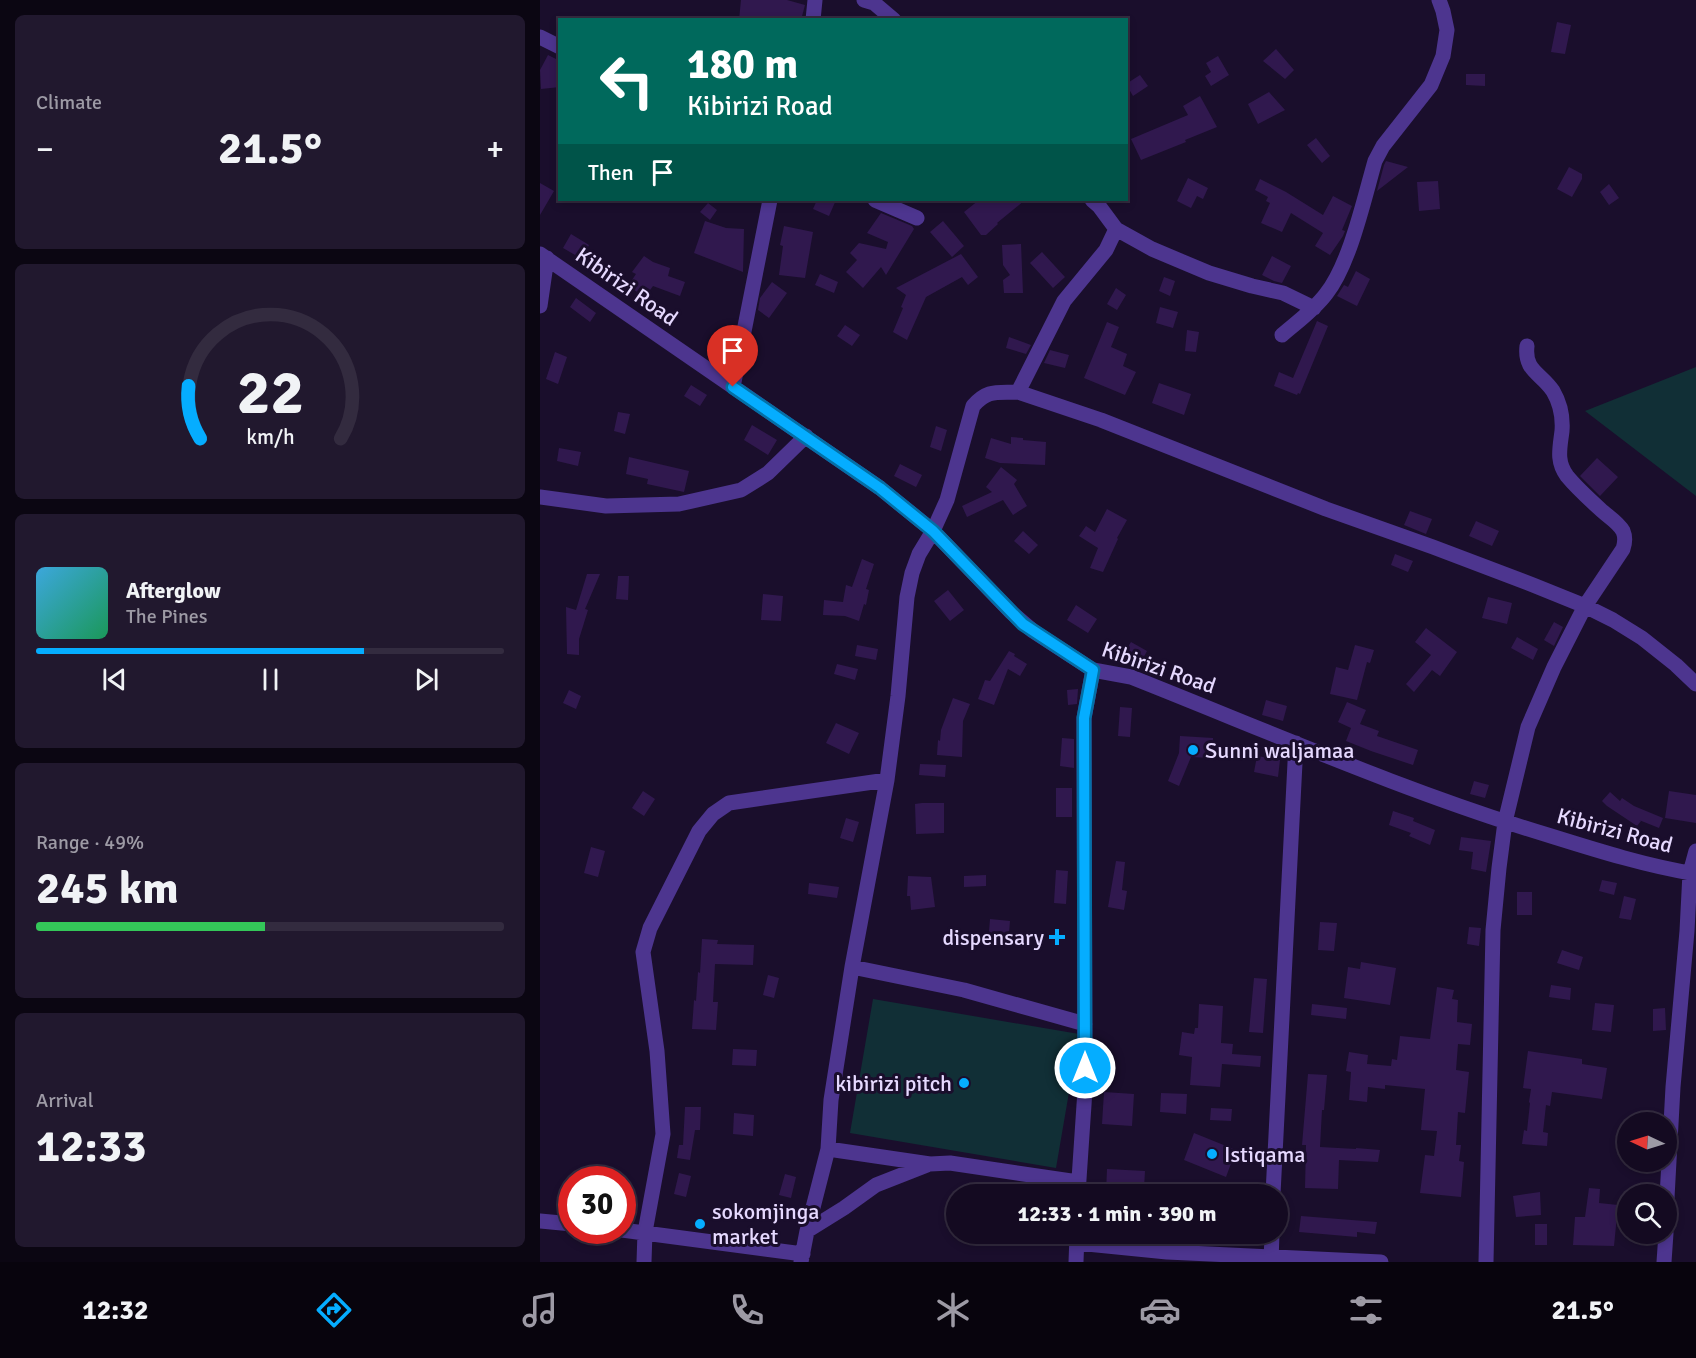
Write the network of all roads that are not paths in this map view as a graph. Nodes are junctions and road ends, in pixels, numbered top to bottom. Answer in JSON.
{"nodes":[{"id":1,"x":815,"y":0,"type":"edge"},
{"id":2,"x":864,"y":0,"type":"edge"},
{"id":3,"x":1439,"y":0,"type":"edge"},
{"id":4,"x":813,"y":18,"type":"edge"},
{"id":5,"x":892,"y":18,"type":"edge"},
{"id":6,"x":540,"y":37,"type":"edge"},
{"id":7,"x":558,"y":46,"type":"edge"},
{"id":8,"x":770,"y":201,"type":"edge"},
{"id":9,"x":877,"y":201,"type":"edge"},
{"id":10,"x":1093,"y":201,"type":"edge"},
{"id":11,"x":917,"y":218,"type":"dead end"},
{"id":12,"x":1116,"y":229,"type":"junction"},
{"id":13,"x":544,"y":256,"type":"edge"},
{"id":14,"x":540,"y":306,"type":"edge"},
{"id":15,"x":1314,"y":308,"type":"junction"},
{"id":16,"x":1282,"y":334,"type":"dead end"},
{"id":17,"x":1527,"y":346,"type":"dead end"},
{"id":18,"x":733,"y":387,"type":"junction"},
{"id":19,"x":1018,"y":392,"type":"junction"},
{"id":20,"x":806,"y":436,"type":"junction"},
{"id":21,"x":540,"y":497,"type":"edge"},
{"id":22,"x":933,"y":531,"type":"junction"},
{"id":23,"x":1585,"y":606,"type":"junction"},
{"id":24,"x":1093,"y":670,"type":"junction"},
{"id":25,"x":1696,"y":684,"type":"edge"},
{"id":26,"x":1296,"y":743,"type":"junction"},
{"id":27,"x":887,"y":780,"type":"junction"},
{"id":28,"x":1505,"y":822,"type":"junction"},
{"id":29,"x":1696,"y":851,"type":"edge"},
{"id":30,"x":1693,"y":874,"type":"edge"},
{"id":31,"x":852,"y":967,"type":"junction"},
{"id":32,"x":1085,"y":1024,"type":"junction"},
{"id":33,"x":828,"y":1149,"type":"junction"},
{"id":34,"x":930,"y":1164,"type":"junction"},
{"id":35,"x":1058,"y":1184,"type":"edge"},
{"id":36,"x":1078,"y":1184,"type":"edge"},
{"id":37,"x":1274,"y":1184,"type":"edge"},
{"id":38,"x":1668,"y":1184,"type":"edge"},
{"id":39,"x":540,"y":1221,"type":"edge"},
{"id":40,"x":558,"y":1223,"type":"edge"},
{"id":41,"x":636,"y":1231,"type":"edge"},
{"id":42,"x":807,"y":1231,"type":"junction"},
{"id":43,"x":645,"y":1232,"type":"junction"},
{"id":44,"x":1077,"y":1244,"type":"edge"},
{"id":45,"x":1116,"y":1244,"type":"edge"},
{"id":46,"x":1272,"y":1244,"type":"edge"},
{"id":47,"x":1665,"y":1244,"type":"edge"},
{"id":48,"x":802,"y":1258,"type":"edge"},
{"id":49,"x":1271,"y":1259,"type":"edge"},
{"id":50,"x":644,"y":1262,"type":"edge"},
{"id":51,"x":1076,"y":1262,"type":"edge"},
{"id":52,"x":1381,"y":1262,"type":"edge"},
{"id":53,"x":1486,"y":1262,"type":"edge"},
{"id":54,"x":1664,"y":1262,"type":"edge"}],
"edges":[{"from":1,"to":4,"type":"street"},
{"from":2,"to":5,"type":"street"},
{"from":3,"to":15,"type":"street"},
{"from":6,"to":7,"type":"street"},
{"from":8,"to":18,"type":"street"},
{"from":9,"to":11,"type":"street"},
{"from":10,"to":12,"type":"street"},
{"from":12,"to":15,"type":"street"},
{"from":12,"to":19,"type":"street"},
{"from":13,"to":14,"type":"street"},
{"from":13,"to":18,"type":"street","name":"Kibirizi Road"},
{"from":15,"to":16,"type":"street"},
{"from":17,"to":23,"type":"street"},
{"from":18,"to":20,"type":"street","name":"Kibirizi Road"},
{"from":19,"to":22,"type":"street"},
{"from":19,"to":23,"type":"street"},
{"from":20,"to":21,"type":"street"},
{"from":20,"to":22,"type":"street","name":"Kibirizi Road"},
{"from":22,"to":24,"type":"street","name":"Kibirizi Road"},
{"from":22,"to":27,"type":"street"},
{"from":23,"to":25,"type":"street"},
{"from":23,"to":28,"type":"street"},
{"from":24,"to":26,"type":"street","name":"Kibirizi Road"},
{"from":24,"to":32,"type":"street"},
{"from":26,"to":28,"type":"street","name":"Kibirizi Road"},
{"from":26,"to":37,"type":"street"},
{"from":27,"to":31,"type":"street"},
{"from":27,"to":43,"type":"street"},
{"from":28,"to":30,"type":"street","name":"Kibirizi Road"},
{"from":28,"to":53,"type":"street"},
{"from":29,"to":30,"type":"street"},
{"from":30,"to":38,"type":"street"},
{"from":31,"to":32,"type":"street"},
{"from":31,"to":33,"type":"street"},
{"from":32,"to":36,"type":"street"},
{"from":33,"to":34,"type":"street"},
{"from":33,"to":42,"type":"street"},
{"from":34,"to":35,"type":"street"},
{"from":34,"to":42,"type":"street"},
{"from":39,"to":40,"type":"street"},
{"from":41,"to":43,"type":"street"},
{"from":42,"to":48,"type":"street"},
{"from":43,"to":48,"type":"street"},
{"from":43,"to":50,"type":"street"},
{"from":44,"to":51,"type":"street"},
{"from":45,"to":49,"type":"street"},
{"from":46,"to":49,"type":"street"},
{"from":47,"to":54,"type":"street"},
{"from":49,"to":52,"type":"street"}]}
